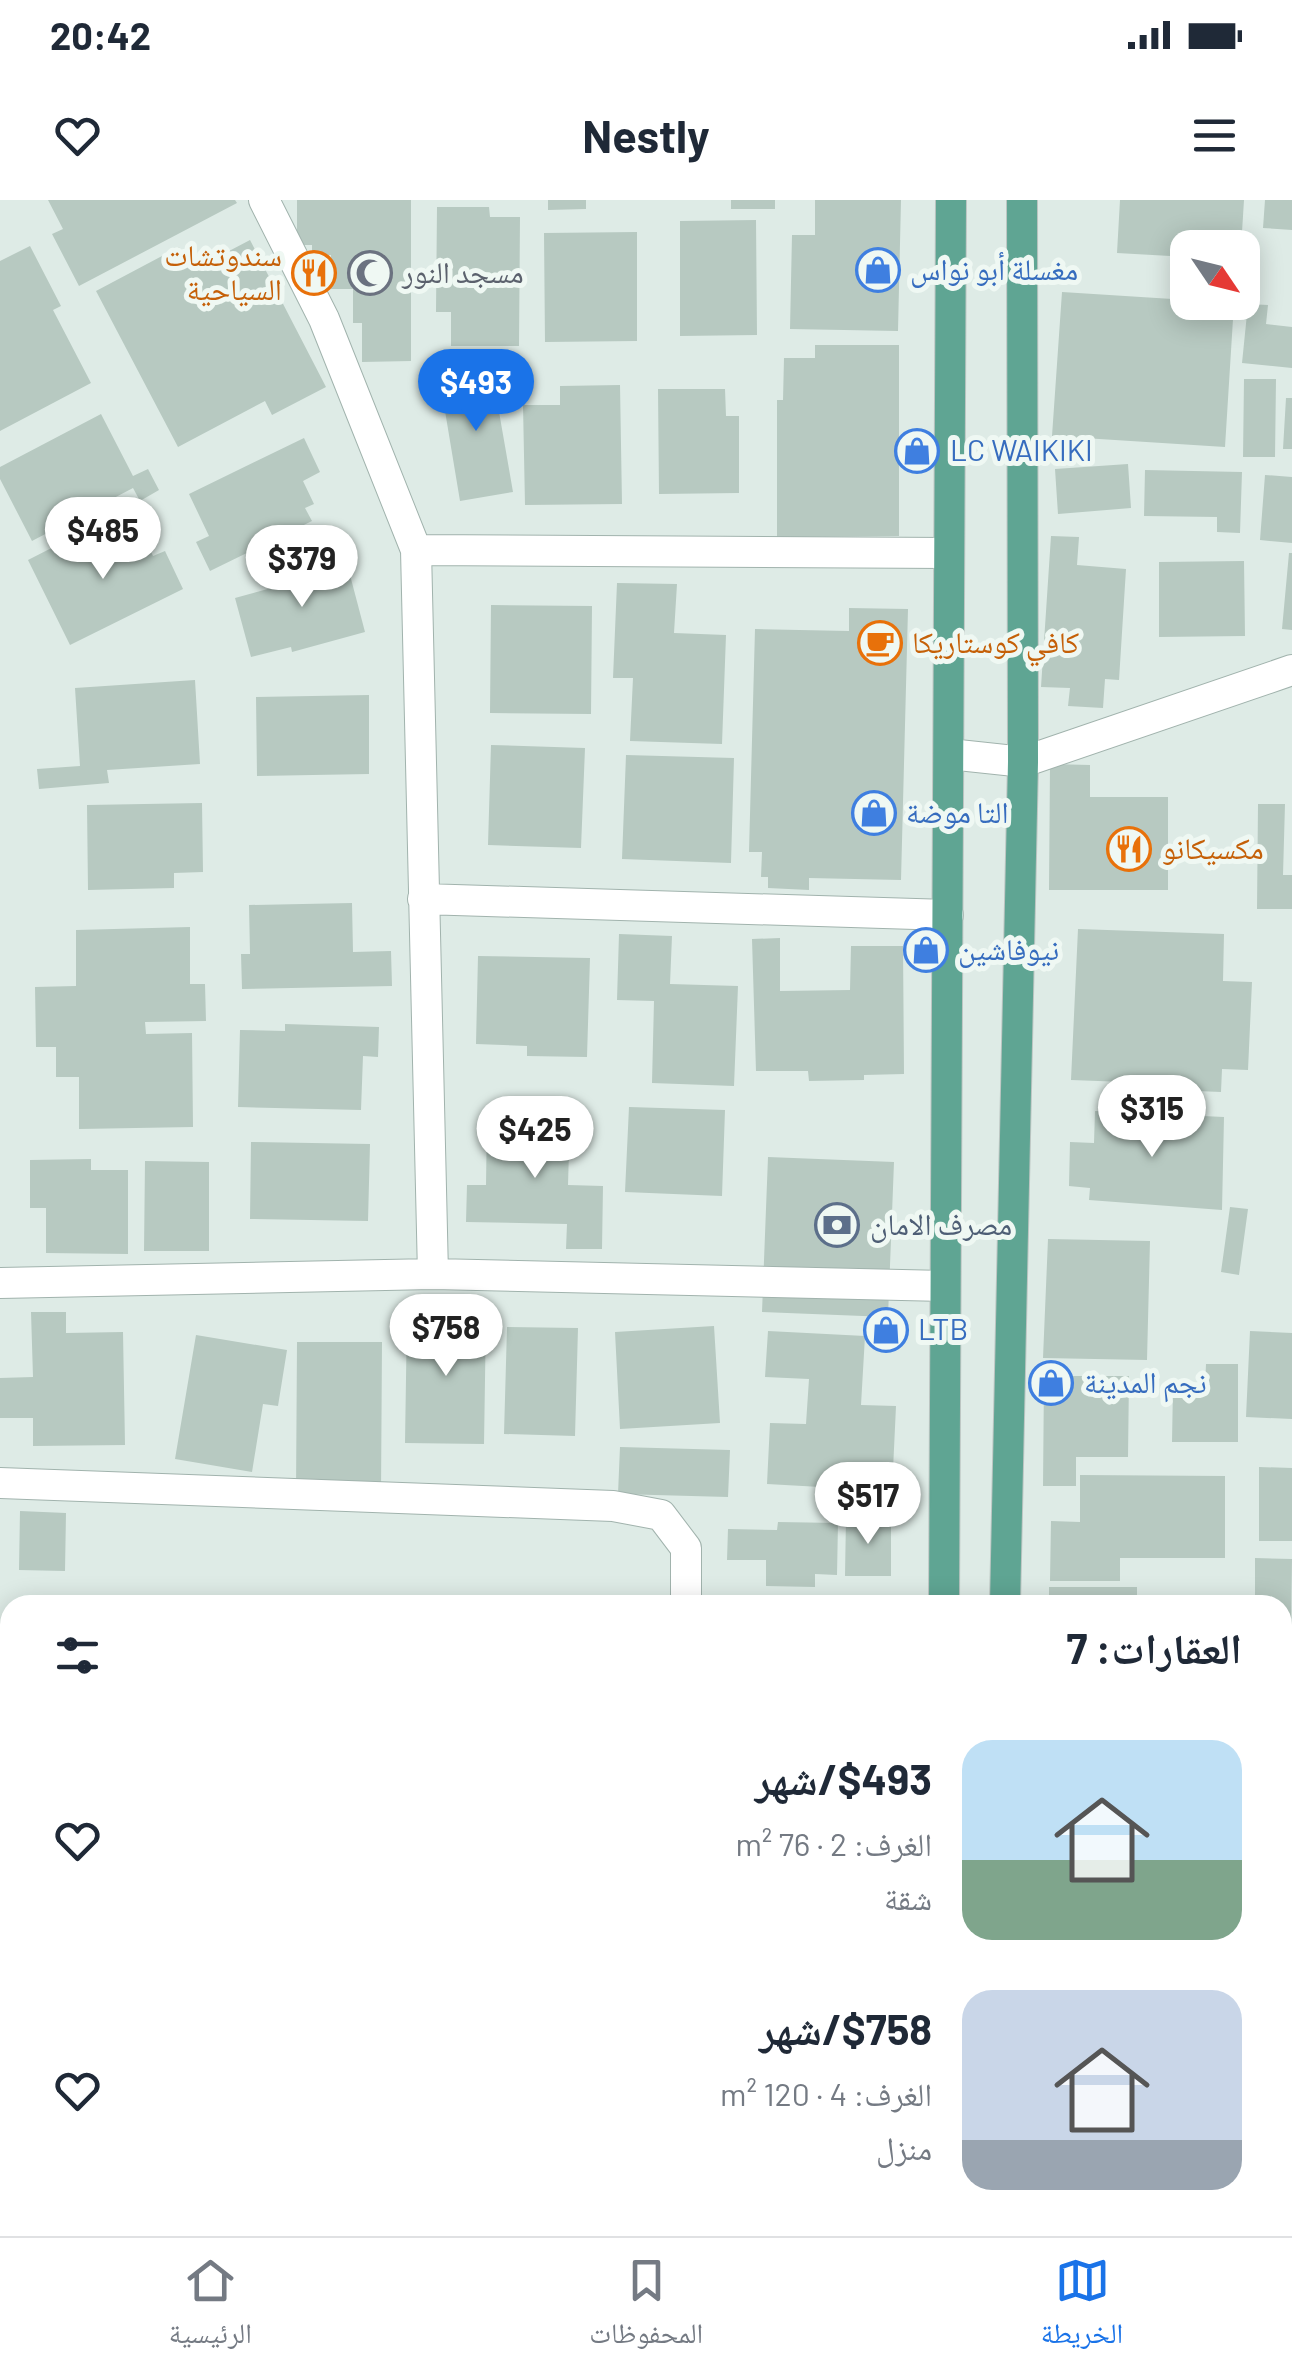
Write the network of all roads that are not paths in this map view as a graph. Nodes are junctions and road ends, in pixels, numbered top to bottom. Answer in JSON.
{"nodes":[{"id":1,"x":264,"y":200,"type":"edge"},
{"id":2,"x":950,"y":200,"type":"edge"},
{"id":3,"x":1022,"y":200,"type":"edge"},
{"id":4,"x":416,"y":550,"type":"junction"},
{"id":5,"x":950,"y":553,"type":"junction"},
{"id":6,"x":1292,"y":670,"type":"edge"},
{"id":7,"x":949,"y":754,"type":"junction"},
{"id":8,"x":1022,"y":762,"type":"junction"},
{"id":9,"x":423,"y":899,"type":"junction"},
{"id":10,"x":948,"y":915,"type":"junction"},
{"id":11,"x":433,"y":1274,"type":"junction"},
{"id":12,"x":0,"y":1283,"type":"edge"},
{"id":13,"x":945,"y":1286,"type":"junction"},
{"id":14,"x":0,"y":1483,"type":"edge"},
{"id":15,"x":686,"y":1595,"type":"edge"},
{"id":16,"x":944,"y":1595,"type":"edge"},
{"id":17,"x":1005,"y":1595,"type":"edge"}],
"edges":[{"from":1,"to":4,"type":"street"},
{"from":2,"to":5,"type":"main road"},
{"from":3,"to":8,"type":"main road"},
{"from":4,"to":5,"type":"street"},
{"from":4,"to":9,"type":"street"},
{"from":5,"to":7,"type":"main road"},
{"from":6,"to":8,"type":"street"},
{"from":7,"to":8,"type":"street"},
{"from":7,"to":10,"type":"main road"},
{"from":8,"to":17,"type":"main road"},
{"from":9,"to":10,"type":"street"},
{"from":9,"to":11,"type":"street"},
{"from":10,"to":13,"type":"main road"},
{"from":11,"to":12,"type":"street"},
{"from":11,"to":13,"type":"street"},
{"from":13,"to":16,"type":"main road"},
{"from":14,"to":15,"type":"street"}]}
